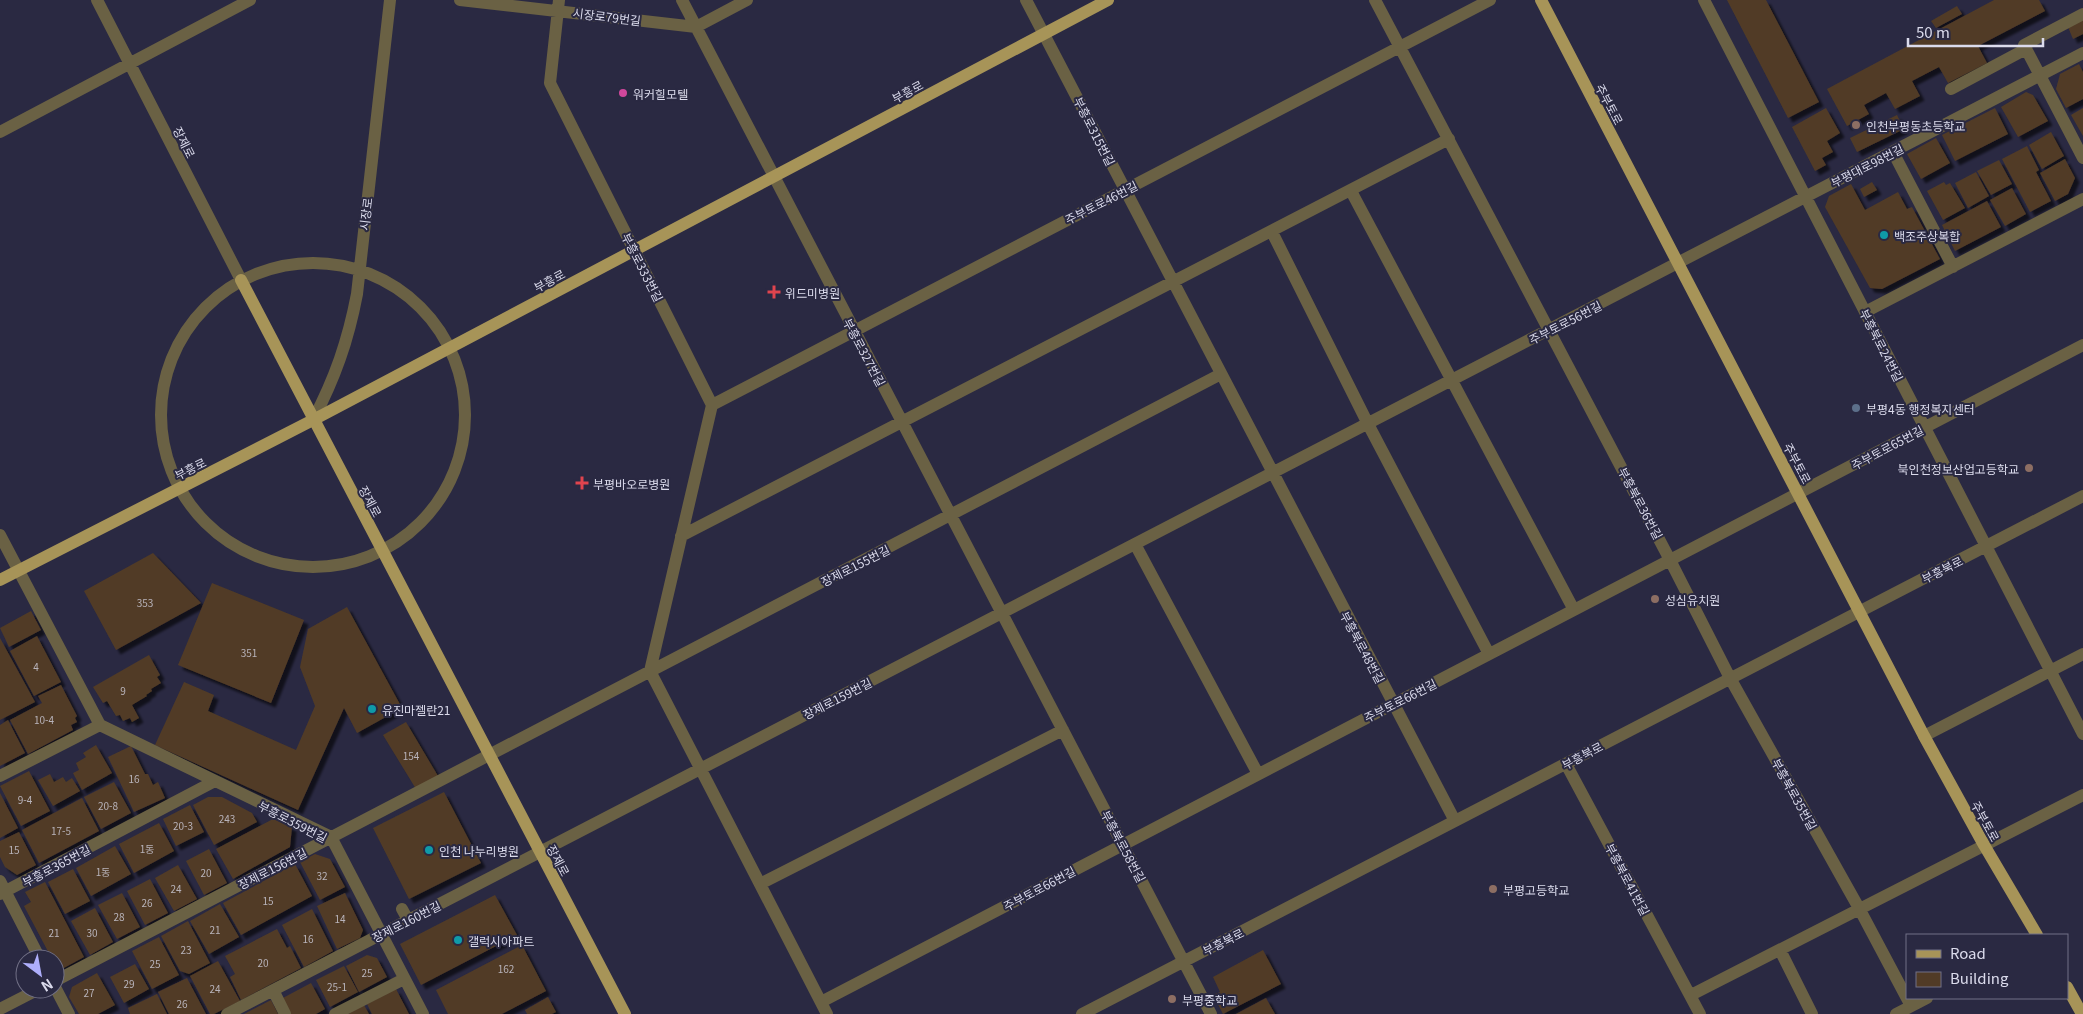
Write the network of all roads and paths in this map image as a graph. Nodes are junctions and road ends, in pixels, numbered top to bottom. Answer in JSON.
{"nodes":[{"id":1,"x":97,"y":0,"type":"edge"},
{"id":2,"x":250,"y":0,"type":"edge"},
{"id":3,"x":390,"y":0,"type":"edge"},
{"id":4,"x":460,"y":0,"type":"edge"},
{"id":5,"x":682,"y":0,"type":"edge"},
{"id":6,"x":747,"y":0,"type":"edge"},
{"id":7,"x":1026,"y":0,"type":"edge"},
{"id":8,"x":1108,"y":0,"type":"edge"},
{"id":9,"x":1376,"y":0,"type":"edge"},
{"id":10,"x":1490,"y":0,"type":"edge"},
{"id":11,"x":1541,"y":0,"type":"edge"},
{"id":12,"x":1704,"y":0,"type":"edge"},
{"id":13,"x":558,"y":5,"type":"edge"},
{"id":14,"x":2083,"y":14,"type":"edge"},
{"id":15,"x":696,"y":27,"type":"junction"},
{"id":16,"x":1044,"y":34,"type":"junction"},
{"id":17,"x":1400,"y":47,"type":"junction"},
{"id":18,"x":2026,"y":49,"type":"junction"},
{"id":19,"x":2083,"y":53,"type":"edge"},
{"id":20,"x":130,"y":64,"type":"junction"},
{"id":21,"x":2040,"y":75,"type":"junction"},
{"id":22,"x":1951,"y":89,"type":"dead end"},
{"id":23,"x":0,"y":132,"type":"edge"},
{"id":24,"x":1449,"y":139,"type":"junction"},
{"id":25,"x":1893,"y":152,"type":"junction"},
{"id":26,"x":2083,"y":158,"type":"edge"},
{"id":27,"x":773,"y":177,"type":"junction"},
{"id":28,"x":1125,"y":190,"type":"junction"},
{"id":29,"x":1351,"y":190,"type":"junction"},
{"id":30,"x":1806,"y":197,"type":"junction"},
{"id":31,"x":2083,"y":200,"type":"edge"},
{"id":32,"x":1272,"y":232,"type":"junction"},
{"id":33,"x":634,"y":250,"type":"junction"},
{"id":34,"x":1678,"y":263,"type":"junction"},
{"id":35,"x":1953,"y":267,"type":"junction"},
{"id":36,"x":359,"y":268,"type":"junction"},
{"id":37,"x":241,"y":280,"type":"junction"},
{"id":38,"x":1173,"y":282,"type":"junction"},
{"id":39,"x":1865,"y":312,"type":"junction"},
{"id":40,"x":1549,"y":330,"type":"junction"},
{"id":41,"x":854,"y":331,"type":"junction"},
{"id":42,"x":2083,"y":345,"type":"edge"},
{"id":43,"x":451,"y":347,"type":"junction"},
{"id":44,"x":1221,"y":374,"type":"junction"},
{"id":45,"x":1452,"y":380,"type":"junction"},
{"id":46,"x":712,"y":404,"type":"junction"},
{"id":47,"x":313,"y":420,"type":"junction"},
{"id":48,"x":902,"y":422,"type":"junction"},
{"id":49,"x":1368,"y":424,"type":"junction"},
{"id":50,"x":1925,"y":427,"type":"junction"},
{"id":51,"x":1272,"y":473,"type":"junction"},
{"id":52,"x":180,"y":489,"type":"junction"},
{"id":53,"x":1798,"y":493,"type":"junction"},
{"id":54,"x":2083,"y":496,"type":"edge"},
{"id":55,"x":950,"y":515,"type":"junction"},
{"id":56,"x":0,"y":535,"type":"edge"},
{"id":57,"x":681,"y":536,"type":"junction"},
{"id":58,"x":1135,"y":544,"type":"junction"},
{"id":59,"x":1986,"y":546,"type":"junction"},
{"id":60,"x":382,"y":551,"type":"junction"},
{"id":61,"x":1670,"y":560,"type":"junction"},
{"id":62,"x":19,"y":570,"type":"junction"},
{"id":63,"x":0,"y":580,"type":"edge"},
{"id":64,"x":1574,"y":610,"type":"junction"},
{"id":65,"x":1859,"y":612,"type":"junction"},
{"id":66,"x":1002,"y":613,"type":"junction"},
{"id":67,"x":1489,"y":654,"type":"junction"},
{"id":68,"x":2083,"y":654,"type":"edge"},
{"id":69,"x":650,"y":671,"type":"junction"},
{"id":70,"x":2050,"y":671,"type":"junction"},
{"id":71,"x":1730,"y":678,"type":"junction"},
{"id":72,"x":1393,"y":704,"type":"junction"},
{"id":73,"x":100,"y":725,"type":"junction"},
{"id":74,"x":1063,"y":730,"type":"junction"},
{"id":75,"x":2083,"y":734,"type":"edge"},
{"id":76,"x":1924,"y":736,"type":"junction"},
{"id":77,"x":489,"y":755,"type":"junction"},
{"id":78,"x":1566,"y":764,"type":"junction"},
{"id":79,"x":700,"y":769,"type":"junction"},
{"id":80,"x":1258,"y":774,"type":"junction"},
{"id":81,"x":0,"y":776,"type":"edge"},
{"id":82,"x":213,"y":782,"type":"junction"},
{"id":83,"x":2083,"y":795,"type":"edge"},
{"id":84,"x":1455,"y":821,"type":"junction"},
{"id":85,"x":330,"y":838,"type":"junction"},
{"id":86,"x":1123,"y":845,"type":"junction"},
{"id":87,"x":1984,"y":845,"type":"junction"},
{"id":88,"x":540,"y":852,"type":"junction"},
{"id":89,"x":760,"y":884,"type":"junction"},
{"id":90,"x":2,"y":889,"type":"edge"},
{"id":91,"x":1860,"y":910,"type":"junction"},
{"id":92,"x":381,"y":934,"type":"junction"},
{"id":93,"x":2036,"y":934,"type":"edge"},
{"id":94,"x":35,"y":949,"type":"edge"},
{"id":95,"x":1780,"y":950,"type":"junction"},
{"id":96,"x":1184,"y":961,"type":"junction"},
{"id":97,"x":65,"y":976,"type":"edge"},
{"id":98,"x":404,"y":978,"type":"junction"},
{"id":99,"x":2068,"y":989,"type":"edge"},
{"id":100,"x":273,"y":990,"type":"junction"},
{"id":101,"x":1691,"y":995,"type":"junction"},
{"id":102,"x":1906,"y":997,"type":"edge"},
{"id":103,"x":20,"y":999,"type":"edge"},
{"id":104,"x":61,"y":999,"type":"edge"},
{"id":105,"x":1907,"y":999,"type":"edge"},
{"id":106,"x":1925,"y":999,"type":"edge"},
{"id":107,"x":821,"y":1002,"type":"junction"},
{"id":108,"x":1911,"y":1006,"type":"junction"},
{"id":109,"x":0,"y":1009,"type":"edge"},
{"id":110,"x":69,"y":1014,"type":"edge"},
{"id":111,"x":227,"y":1014,"type":"edge"},
{"id":112,"x":285,"y":1014,"type":"edge"},
{"id":113,"x":335,"y":1014,"type":"edge"},
{"id":114,"x":423,"y":1014,"type":"edge"},
{"id":115,"x":625,"y":1014,"type":"edge"},
{"id":116,"x":827,"y":1014,"type":"edge"},
{"id":117,"x":1082,"y":1014,"type":"edge"},
{"id":118,"x":1211,"y":1014,"type":"edge"},
{"id":119,"x":1700,"y":1014,"type":"edge"},
{"id":120,"x":1812,"y":1014,"type":"edge"},
{"id":121,"x":1896,"y":1014,"type":"edge"},
{"id":122,"x":2082,"y":1014,"type":"edge"}],
"edges":[{"from":1,"to":20,"type":"street","name":"장제로"},
{"from":2,"to":20,"type":"street"},
{"from":3,"to":36,"type":"street","name":"시장로"},
{"from":4,"to":13,"type":"street","name":"시장로79번길"},
{"from":5,"to":15,"type":"street","name":"부흥로327번길"},
{"from":6,"to":15,"type":"street"},
{"from":7,"to":16,"type":"street","name":"부흥로315번길"},
{"from":8,"to":16,"type":"main road","name":"부흥로"},
{"from":9,"to":17,"type":"street","name":"부흥북로36번길"},
{"from":10,"to":17,"type":"street","name":"주부토로46번길"},
{"from":11,"to":34,"type":"main road","name":"주부토로"},
{"from":12,"to":30,"type":"street","name":"부흥북로24번길"},
{"from":13,"to":15,"type":"street","name":"시장로79번길"},
{"from":13,"to":33,"type":"street","name":"부흥로333번길"},
{"from":14,"to":18,"type":"street"},
{"from":15,"to":27,"type":"street","name":"부흥로327번길"},
{"from":16,"to":27,"type":"main road","name":"부흥로"},
{"from":16,"to":28,"type":"street","name":"부흥로315번길"},
{"from":17,"to":24,"type":"street","name":"부흥북로36번길"},
{"from":17,"to":28,"type":"street","name":"주부토로46번길"},
{"from":18,"to":21,"type":"street"},
{"from":18,"to":22,"type":"street"},
{"from":19,"to":21,"type":"street","name":"부평대로98번길"},
{"from":20,"to":23,"type":"street"},
{"from":20,"to":37,"type":"street","name":"장제로"},
{"from":21,"to":25,"type":"street","name":"부평대로98번길"},
{"from":21,"to":26,"type":"street"},
{"from":24,"to":29,"type":"street"},
{"from":24,"to":40,"type":"street","name":"부흥북로36번길"},
{"from":25,"to":30,"type":"street","name":"부평대로98번길"},
{"from":25,"to":35,"type":"street"},
{"from":27,"to":33,"type":"main road","name":"부흥로"},
{"from":27,"to":41,"type":"street","name":"부흥로327번길"},
{"from":28,"to":38,"type":"street","name":"부흥로315번길"},
{"from":28,"to":41,"type":"street","name":"주부토로46번길"},
{"from":29,"to":32,"type":"street"},
{"from":29,"to":45,"type":"street"},
{"from":30,"to":34,"type":"street","name":"부평대로98번길"},
{"from":30,"to":39,"type":"street","name":"부흥북로24번길"},
{"from":31,"to":35,"type":"street"},
{"from":32,"to":38,"type":"street"},
{"from":32,"to":49,"type":"street"},
{"from":33,"to":43,"type":"main road","name":"부흥로"},
{"from":33,"to":46,"type":"street","name":"부흥로333번길"},
{"from":34,"to":40,"type":"street","name":"주부토로56번길"},
{"from":34,"to":53,"type":"main road","name":"주부토로"},
{"from":35,"to":39,"type":"street"},
{"from":36,"to":37,"type":"street"},
{"from":36,"to":43,"type":"street"},
{"from":36,"to":47,"type":"street","name":"시장로"},
{"from":37,"to":47,"type":"main road","name":"장제로"},
{"from":37,"to":52,"type":"street"},
{"from":38,"to":44,"type":"street","name":"부흥로315번길"},
{"from":38,"to":48,"type":"street"},
{"from":39,"to":50,"type":"street","name":"부흥북로24번길"},
{"from":40,"to":45,"type":"street","name":"주부토로56번길"},
{"from":40,"to":61,"type":"street","name":"부흥북로36번길"},
{"from":41,"to":46,"type":"street","name":"주부토로46번길"},
{"from":41,"to":48,"type":"street","name":"부흥로327번길"},
{"from":42,"to":50,"type":"street","name":"주부토로65번길"},
{"from":43,"to":47,"type":"main road","name":"부흥로"},
{"from":43,"to":60,"type":"street"},
{"from":44,"to":51,"type":"street","name":"부흥로315번길"},
{"from":44,"to":55,"type":"street","name":"장제로155번길"},
{"from":45,"to":49,"type":"street","name":"주부토로56번길"},
{"from":45,"to":64,"type":"street"},
{"from":46,"to":57,"type":"street"},
{"from":47,"to":52,"type":"main road","name":"부흥로"},
{"from":47,"to":60,"type":"main road","name":"장제로"},
{"from":48,"to":55,"type":"street","name":"부흥로327번길"},
{"from":48,"to":57,"type":"street"},
{"from":49,"to":51,"type":"street","name":"주부토로56번길"},
{"from":49,"to":67,"type":"street"},
{"from":50,"to":53,"type":"street","name":"주부토로65번길"},
{"from":50,"to":59,"type":"street","name":"부흥북로24번길"},
{"from":51,"to":58,"type":"street","name":"장제로159번길"},
{"from":51,"to":72,"type":"street","name":"부흥북로48번길"},
{"from":52,"to":60,"type":"street"},
{"from":52,"to":62,"type":"main road","name":"부흥로"},
{"from":53,"to":61,"type":"street","name":"주부토로66번길"},
{"from":53,"to":65,"type":"main road","name":"주부토로"},
{"from":54,"to":59,"type":"street","name":"부흥북로"},
{"from":55,"to":66,"type":"street","name":"부흥로327번길"},
{"from":55,"to":69,"type":"street","name":"장제로155번길"},
{"from":56,"to":62,"type":"street"},
{"from":57,"to":69,"type":"street"},
{"from":58,"to":66,"type":"street","name":"장제로159번길"},
{"from":58,"to":80,"type":"street"},
{"from":59,"to":65,"type":"street","name":"부흥북로"},
{"from":59,"to":70,"type":"street","name":"부흥북로24번길"},
{"from":60,"to":77,"type":"main road","name":"장제로"},
{"from":61,"to":64,"type":"street","name":"주부토로66번길"},
{"from":61,"to":71,"type":"street","name":"부흥북로36번길"},
{"from":62,"to":63,"type":"main road","name":"부흥로"},
{"from":62,"to":73,"type":"street"},
{"from":64,"to":67,"type":"street","name":"주부토로66번길"},
{"from":65,"to":71,"type":"street","name":"부흥북로"},
{"from":65,"to":76,"type":"main road","name":"주부토로"},
{"from":66,"to":74,"type":"street","name":"부흥북로58번길"},
{"from":66,"to":79,"type":"street","name":"장제로159번길"},
{"from":67,"to":72,"type":"street","name":"주부토로66번길"},
{"from":68,"to":70,"type":"street"},
{"from":69,"to":77,"type":"street","name":"장제로155번길"},
{"from":69,"to":79,"type":"street"},
{"from":70,"to":75,"type":"street","name":"부흥북로24번길"},
{"from":70,"to":76,"type":"street"},
{"from":71,"to":78,"type":"street","name":"부흥북로"},
{"from":71,"to":91,"type":"street","name":"부흥북로35번길"},
{"from":72,"to":80,"type":"street","name":"주부토로66번길"},
{"from":72,"to":84,"type":"street","name":"부흥북로48번길"},
{"from":73,"to":81,"type":"street"},
{"from":73,"to":82,"type":"street","name":"부흥로359번길"},
{"from":74,"to":86,"type":"street","name":"부흥북로58번길"},
{"from":74,"to":89,"type":"street"},
{"from":76,"to":87,"type":"main road","name":"주부토로"},
{"from":77,"to":85,"type":"street","name":"장제로156번길"},
{"from":77,"to":88,"type":"main road","name":"장제로"},
{"from":78,"to":84,"type":"street","name":"부흥북로"},
{"from":78,"to":101,"type":"street","name":"부흥북로41번길"},
{"from":79,"to":88,"type":"street","name":"장제로159번길"},
{"from":79,"to":89,"type":"street"},
{"from":80,"to":86,"type":"street","name":"주부토로66번길"},
{"from":82,"to":85,"type":"street","name":"부흥로359번길"},
{"from":82,"to":90,"type":"street","name":"부흥로365번길"},
{"from":83,"to":87,"type":"street"},
{"from":84,"to":96,"type":"street","name":"부흥북로"},
{"from":85,"to":92,"type":"street","name":"부흥로359번길"},
{"from":85,"to":97,"type":"street","name":"장제로156번길"},
{"from":86,"to":96,"type":"street","name":"부흥북로58번길"},
{"from":86,"to":107,"type":"street","name":"주부토로66번길"},
{"from":87,"to":91,"type":"street"},
{"from":87,"to":93,"type":"main road","name":"주부토로"},
{"from":88,"to":92,"type":"street","name":"장제로160번길"},
{"from":88,"to":115,"type":"main road","name":"장제로"},
{"from":89,"to":107,"type":"street"},
{"from":90,"to":94,"type":"street","name":"부흥로365번길"},
{"from":91,"to":95,"type":"street"},
{"from":91,"to":102,"type":"street","name":"부흥북로35번길"},
{"from":92,"to":98,"type":"street","name":"부흥로359번길"},
{"from":92,"to":100,"type":"street","name":"장제로160번길"},
{"from":95,"to":101,"type":"street"},
{"from":95,"to":120,"type":"street"},
{"from":96,"to":117,"type":"street","name":"부흥북로"},
{"from":96,"to":118,"type":"street","name":"부흥북로58번길"},
{"from":98,"to":113,"type":"street"},
{"from":98,"to":114,"type":"street","name":"부흥로359번길"},
{"from":99,"to":122,"type":"main road"},
{"from":100,"to":111,"type":"street","name":"장제로160번길"},
{"from":100,"to":112,"type":"street"},
{"from":101,"to":119,"type":"street","name":"부흥북로41번길"},
{"from":103,"to":109,"type":"street"},
{"from":104,"to":110,"type":"street"},
{"from":105,"to":108,"type":"street","name":"부흥북로35번길"},
{"from":106,"to":108,"type":"street"},
{"from":107,"to":116,"type":"street"},
{"from":108,"to":121,"type":"street"}]}
